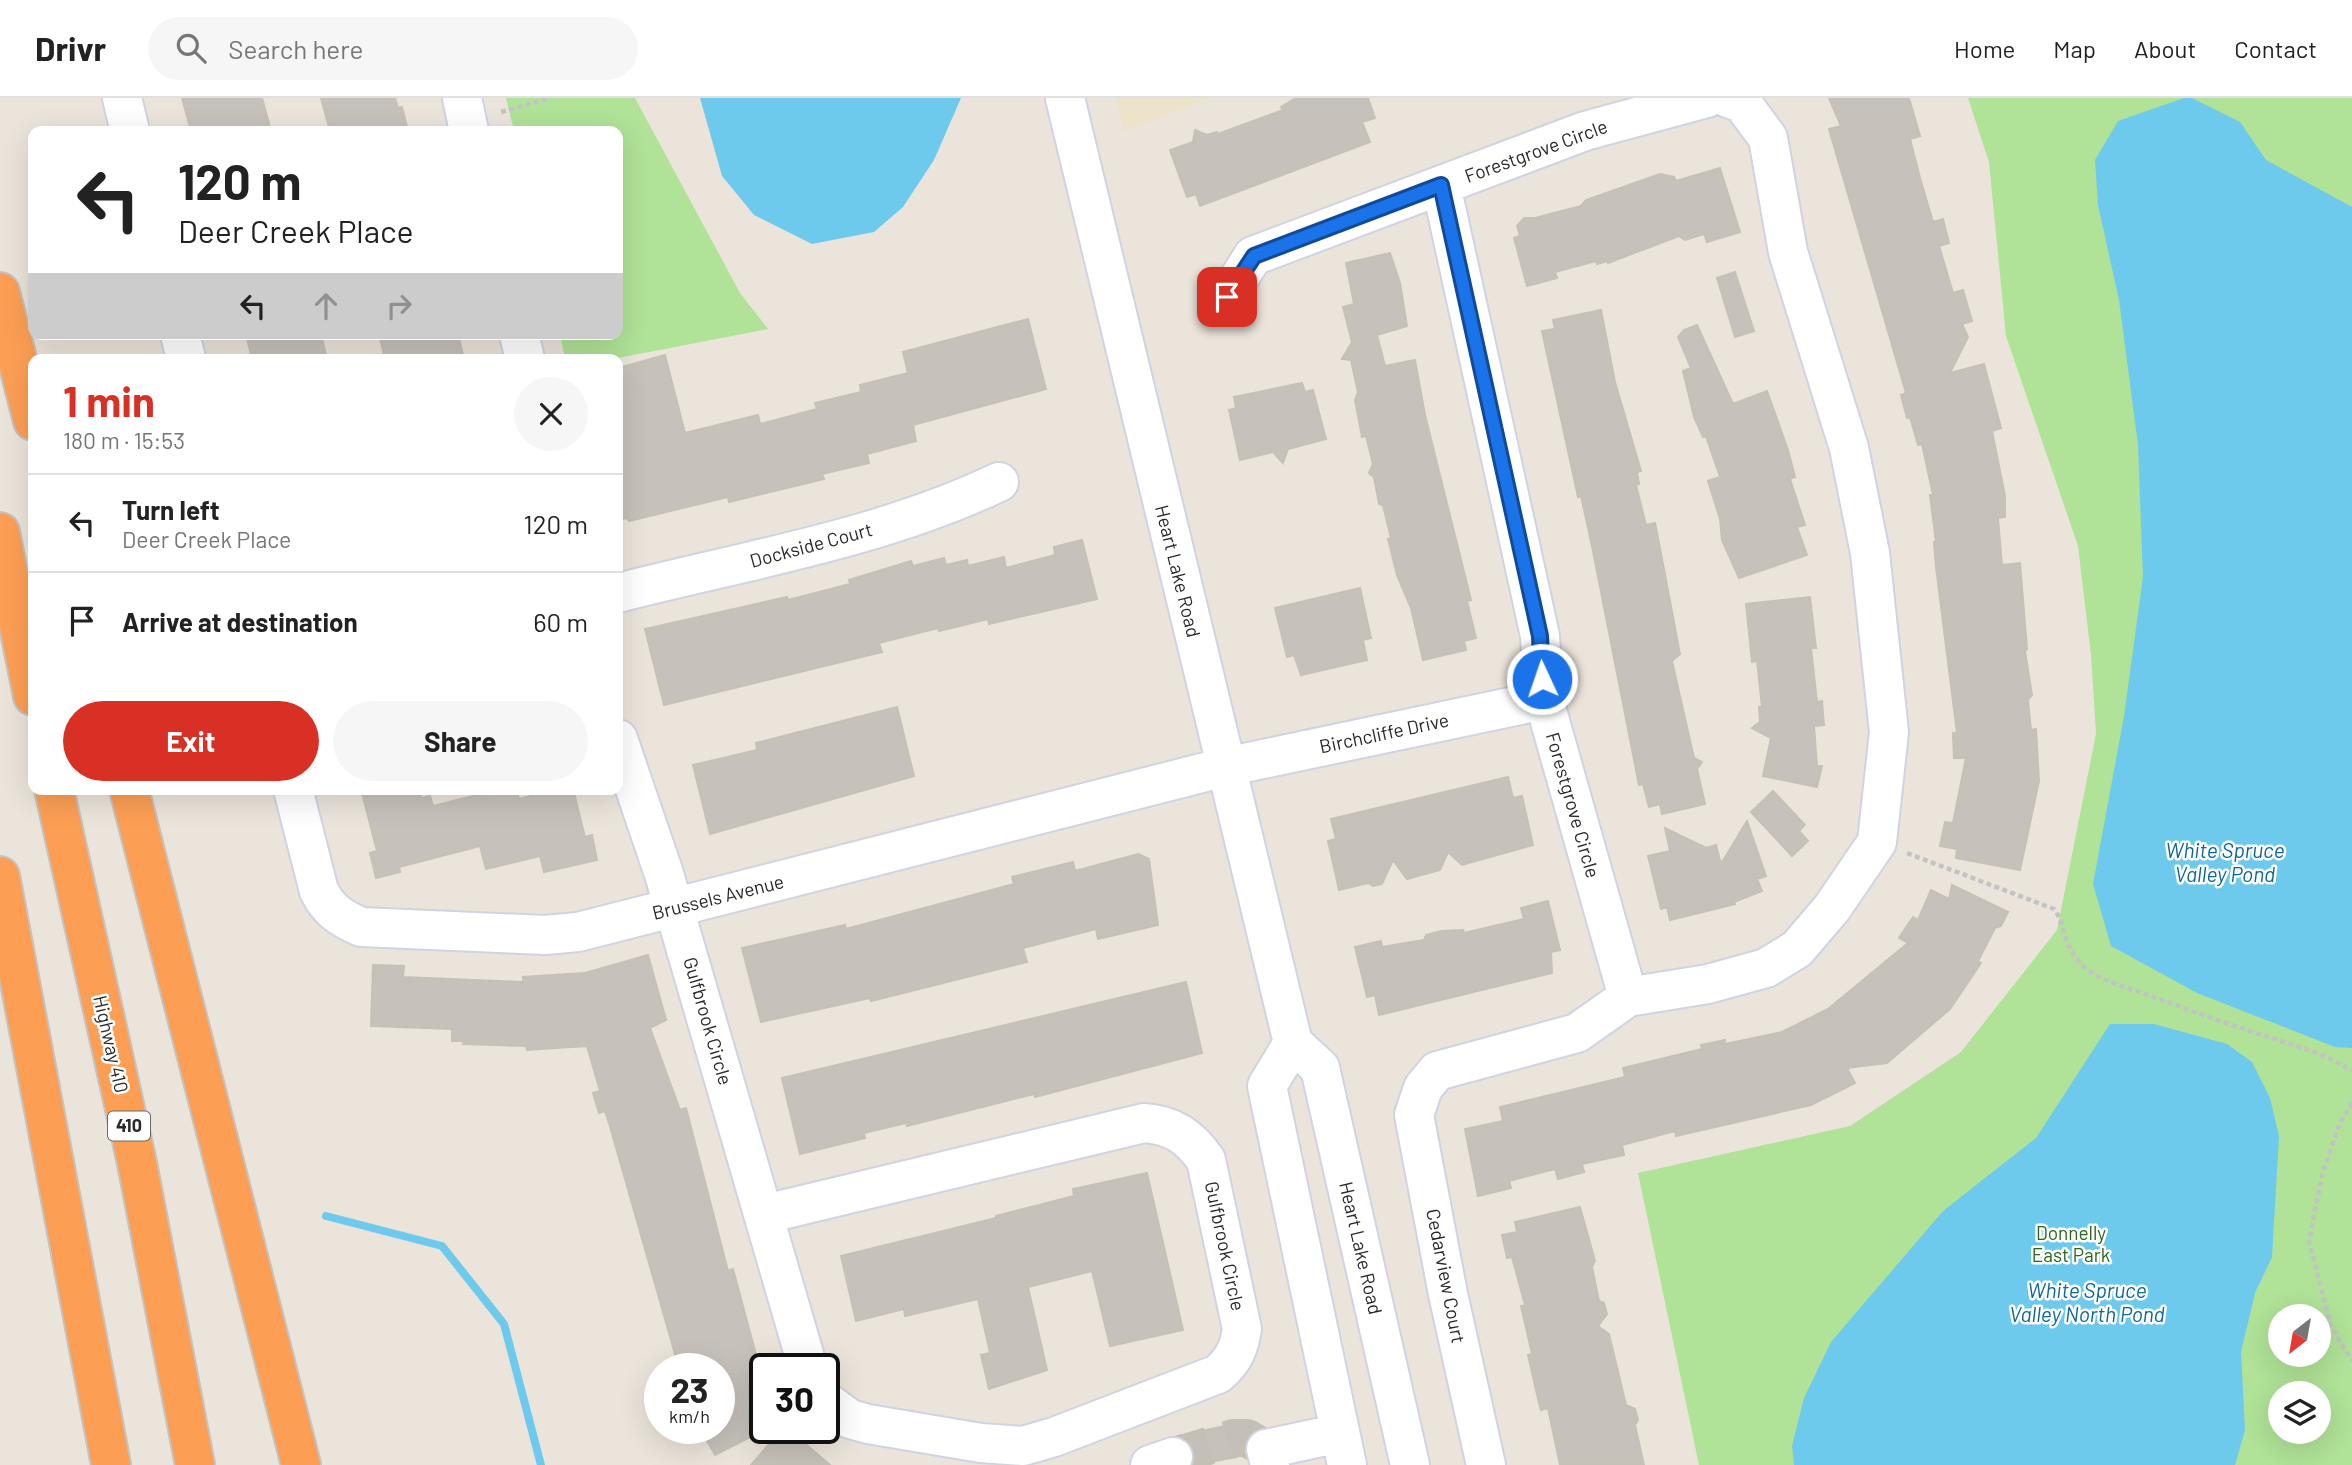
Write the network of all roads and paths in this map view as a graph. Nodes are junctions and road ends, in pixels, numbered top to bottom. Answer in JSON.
{"nodes":[{"id":1,"x":122,"y":98,"type":"edge"},
{"id":2,"x":462,"y":98,"type":"edge"},
{"id":3,"x":549,"y":98,"type":"edge"},
{"id":4,"x":1065,"y":98,"type":"edge"},
{"id":5,"x":1707,"y":98,"type":"edge"},
{"id":6,"x":1728,"y":98,"type":"edge"},
{"id":7,"x":485,"y":121,"type":"edge"},
{"id":8,"x":129,"y":126,"type":"edge"},
{"id":9,"x":1441,"y":185,"type":"junction"},
{"id":10,"x":0,"y":292,"type":"edge"},
{"id":11,"x":1227,"y":297,"type":"dead end"},
{"id":12,"x":28,"y":401,"type":"edge"},
{"id":13,"x":999,"y":482,"type":"dead end"},
{"id":14,"x":0,"y":532,"type":"edge"},
{"id":15,"x":623,"y":592,"type":"edge"},
{"id":16,"x":28,"y":671,"type":"edge"},
{"id":17,"x":1544,"y":700,"type":"junction"},
{"id":18,"x":623,"y":752,"type":"edge"},
{"id":19,"x":1225,"y":767,"type":"junction"},
{"id":20,"x":55,"y":795,"type":"edge"},
{"id":21,"x":131,"y":795,"type":"edge"},
{"id":22,"x":295,"y":795,"type":"edge"},
{"id":23,"x":1877,"y":842,"type":"junction"},
{"id":24,"x":0,"y":876,"type":"edge"},
{"id":25,"x":674,"y":909,"type":"junction"},
{"id":26,"x":1628,"y":998,"type":"junction"},
{"id":27,"x":1293,"y":1043,"type":"junction"},
{"id":28,"x":2352,"y":1071,"type":"edge"},
{"id":29,"x":2352,"y":1103,"type":"edge"},
{"id":30,"x":765,"y":1214,"type":"junction"},
{"id":31,"x":804,"y":1353,"type":"edge"},
{"id":32,"x":2352,"y":1361,"type":"edge"},
{"id":33,"x":840,"y":1412,"type":"edge"},
{"id":34,"x":1343,"y":1449,"type":"edge"},
{"id":35,"x":111,"y":1465,"type":"edge"},
{"id":36,"x":195,"y":1465,"type":"edge"},
{"id":37,"x":301,"y":1465,"type":"edge"},
{"id":38,"x":1270,"y":1465,"type":"edge"},
{"id":39,"x":1410,"y":1465,"type":"edge"},
{"id":40,"x":1486,"y":1465,"type":"edge"}],
"edges":[{"from":1,"to":8,"type":"street"},
{"from":2,"to":7,"type":"street"},
{"from":3,"to":7,"type":"path"},
{"from":4,"to":19,"type":"street","name":"Heart Lake Road"},
{"from":5,"to":9,"type":"street","name":"Forestgrove Circle"},
{"from":6,"to":23,"type":"street"},
{"from":9,"to":11,"type":"street"},
{"from":9,"to":17,"type":"street","name":"Forestgrove Circle"},
{"from":10,"to":12,"type":"highway"},
{"from":13,"to":15,"type":"street","name":"Dockside Court"},
{"from":14,"to":16,"type":"highway"},
{"from":17,"to":19,"type":"street","name":"Birchcliffe Drive"},
{"from":17,"to":26,"type":"street","name":"Forestgrove Circle"},
{"from":18,"to":25,"type":"street","name":"Gulfbrook Circle"},
{"from":19,"to":25,"type":"street","name":"Brussels Avenue"},
{"from":19,"to":27,"type":"street","name":"Heart Lake Road"},
{"from":20,"to":36,"type":"highway","name":"Highway 410","number":"410"},
{"from":21,"to":37,"type":"highway"},
{"from":22,"to":25,"type":"street","name":"Brussels Avenue"},
{"from":23,"to":26,"type":"street"},
{"from":23,"to":28,"type":"path"},
{"from":24,"to":35,"type":"highway"},
{"from":25,"to":30,"type":"street","name":"Gulfbrook Circle"},
{"from":26,"to":40,"type":"street","name":"Cedarview Court"},
{"from":27,"to":34,"type":"street"},
{"from":27,"to":39,"type":"street","name":"Heart Lake Road"},
{"from":29,"to":32,"type":"path"},
{"from":30,"to":31,"type":"street","name":"Gulfbrook Circle"},
{"from":30,"to":33,"type":"street","name":"Gulfbrook Circle"},
{"from":34,"to":38,"type":"street"}]}
